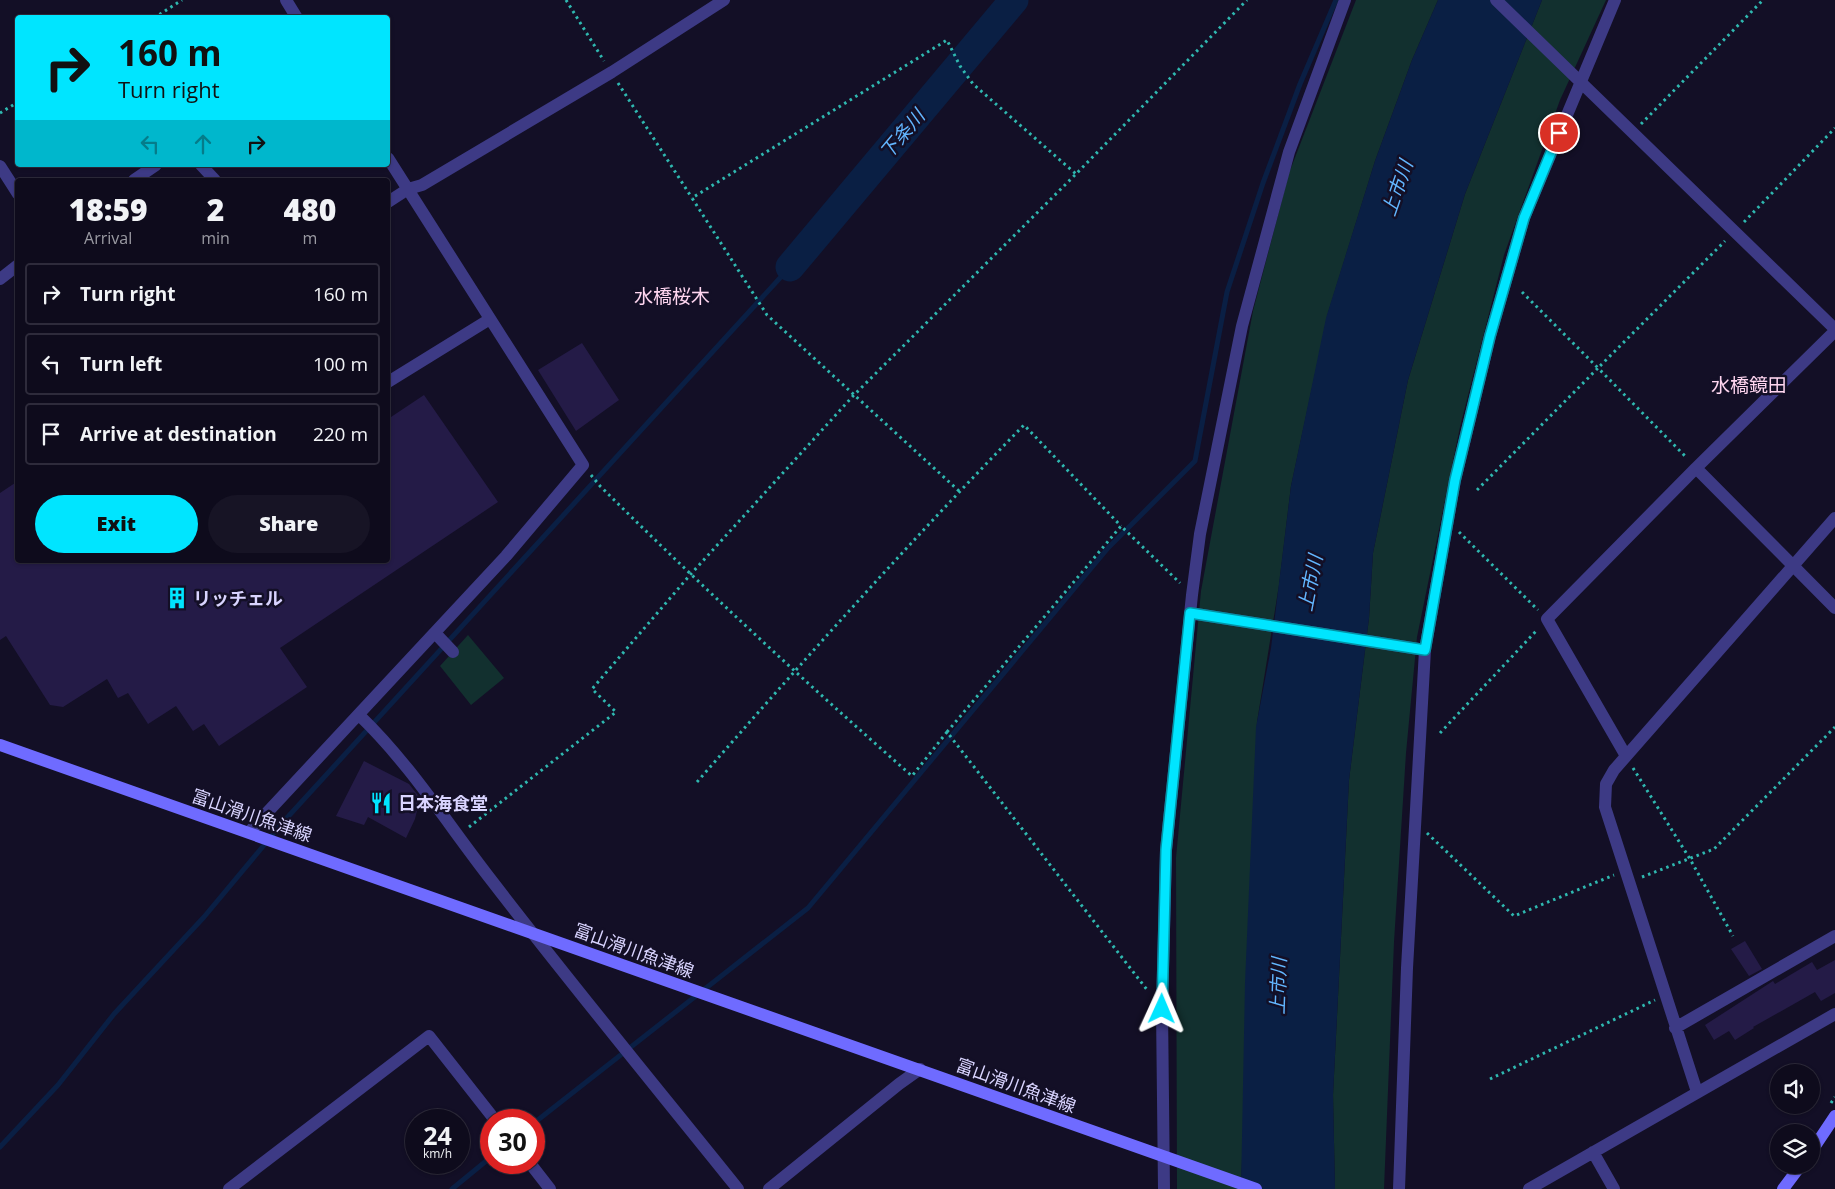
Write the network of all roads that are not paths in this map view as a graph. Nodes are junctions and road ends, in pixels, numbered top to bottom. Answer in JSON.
{"nodes":[{"id":1,"x":286,"y":0,"type":"edge"},
{"id":2,"x":724,"y":0,"type":"edge"},
{"id":3,"x":1345,"y":0,"type":"edge"},
{"id":4,"x":1496,"y":0,"type":"edge"},
{"id":5,"x":1615,"y":0,"type":"edge"},
{"id":6,"x":295,"y":15,"type":"edge"},
{"id":7,"x":1576,"y":78,"type":"junction"},
{"id":8,"x":390,"y":161,"type":"edge"},
{"id":9,"x":0,"y":166,"type":"edge"},
{"id":10,"x":153,"y":167,"type":"edge"},
{"id":11,"x":203,"y":167,"type":"edge"},
{"id":12,"x":137,"y":178,"type":"edge"},
{"id":13,"x":213,"y":178,"type":"edge"},
{"id":14,"x":15,"y":189,"type":"edge"},
{"id":15,"x":408,"y":189,"type":"junction"},
{"id":16,"x":390,"y":201,"type":"edge"},
{"id":17,"x":15,"y":267,"type":"edge"},
{"id":18,"x":0,"y":279,"type":"edge"},
{"id":19,"x":490,"y":319,"type":"junction"},
{"id":20,"x":1835,"y":330,"type":"edge"},
{"id":21,"x":390,"y":381,"type":"edge"},
{"id":22,"x":1696,"y":468,"type":"junction"},
{"id":23,"x":1835,"y":518,"type":"edge"},
{"id":24,"x":1792,"y":566,"type":"junction"},
{"id":25,"x":1835,"y":608,"type":"edge"},
{"id":26,"x":1190,"y":613,"type":"junction"},
{"id":27,"x":435,"y":633,"type":"junction"},
{"id":28,"x":1425,"y":650,"type":"junction"},
{"id":29,"x":453,"y":652,"type":"dead end"},
{"id":30,"x":361,"y":717,"type":"junction"},
{"id":31,"x":0,"y":745,"type":"edge"},
{"id":32,"x":1626,"y":756,"type":"junction"},
{"id":33,"x":254,"y":834,"type":"junction"},
{"id":34,"x":533,"y":933,"type":"junction"},
{"id":35,"x":1835,"y":936,"type":"edge"},
{"id":36,"x":1835,"y":1014,"type":"edge"},
{"id":37,"x":1675,"y":1028,"type":"junction"},
{"id":38,"x":920,"y":1069,"type":"junction"},
{"id":39,"x":1697,"y":1092,"type":"junction"},
{"id":40,"x":486,"y":1109,"type":"edge"},
{"id":41,"x":1835,"y":1116,"type":"edge"},
{"id":42,"x":1820,"y":1138,"type":"edge"},
{"id":43,"x":1593,"y":1152,"type":"junction"},
{"id":44,"x":1163,"y":1156,"type":"junction"},
{"id":45,"x":538,"y":1174,"type":"edge"},
{"id":46,"x":1794,"y":1174,"type":"edge"},
{"id":47,"x":230,"y":1189,"type":"edge"},
{"id":48,"x":550,"y":1189,"type":"edge"},
{"id":49,"x":738,"y":1189,"type":"edge"},
{"id":50,"x":769,"y":1189,"type":"edge"},
{"id":51,"x":1164,"y":1189,"type":"edge"},
{"id":52,"x":1256,"y":1189,"type":"edge"},
{"id":53,"x":1399,"y":1189,"type":"edge"},
{"id":54,"x":1529,"y":1189,"type":"edge"},
{"id":55,"x":1614,"y":1189,"type":"edge"},
{"id":56,"x":1783,"y":1189,"type":"edge"}],
"edges":[{"from":1,"to":6,"type":"street"},
{"from":2,"to":15,"type":"street"},
{"from":3,"to":26,"type":"street"},
{"from":4,"to":7,"type":"street"},
{"from":5,"to":7,"type":"street"},
{"from":7,"to":20,"type":"street"},
{"from":7,"to":28,"type":"street"},
{"from":8,"to":15,"type":"street"},
{"from":9,"to":14,"type":"street"},
{"from":10,"to":12,"type":"street"},
{"from":11,"to":13,"type":"street"},
{"from":15,"to":16,"type":"street"},
{"from":15,"to":19,"type":"street"},
{"from":17,"to":18,"type":"street"},
{"from":19,"to":21,"type":"street"},
{"from":19,"to":27,"type":"street"},
{"from":20,"to":22,"type":"street"},
{"from":22,"to":24,"type":"street"},
{"from":22,"to":32,"type":"street"},
{"from":23,"to":24,"type":"street"},
{"from":24,"to":25,"type":"street"},
{"from":24,"to":32,"type":"street"},
{"from":26,"to":28,"type":"street"},
{"from":26,"to":44,"type":"street"},
{"from":27,"to":29,"type":"street"},
{"from":27,"to":30,"type":"street"},
{"from":28,"to":53,"type":"street"},
{"from":30,"to":33,"type":"street"},
{"from":30,"to":34,"type":"street"},
{"from":31,"to":33,"type":"main road","name":"富山滑川魚津線"},
{"from":32,"to":37,"type":"street"},
{"from":33,"to":34,"type":"main road","name":"富山滑川魚津線"},
{"from":34,"to":38,"type":"main road","name":"富山滑川魚津線"},
{"from":34,"to":49,"type":"street"},
{"from":35,"to":37,"type":"street"},
{"from":36,"to":39,"type":"street"},
{"from":37,"to":39,"type":"street"},
{"from":38,"to":44,"type":"main road","name":"富山滑川魚津線"},
{"from":38,"to":50,"type":"street"},
{"from":39,"to":43,"type":"street"},
{"from":40,"to":47,"type":"street"},
{"from":41,"to":42,"type":"main road"},
{"from":43,"to":54,"type":"street"},
{"from":43,"to":55,"type":"street"},
{"from":44,"to":51,"type":"street"},
{"from":44,"to":52,"type":"main road","name":"富山滑川魚津線"},
{"from":45,"to":48,"type":"street"},
{"from":46,"to":56,"type":"main road"}]}
